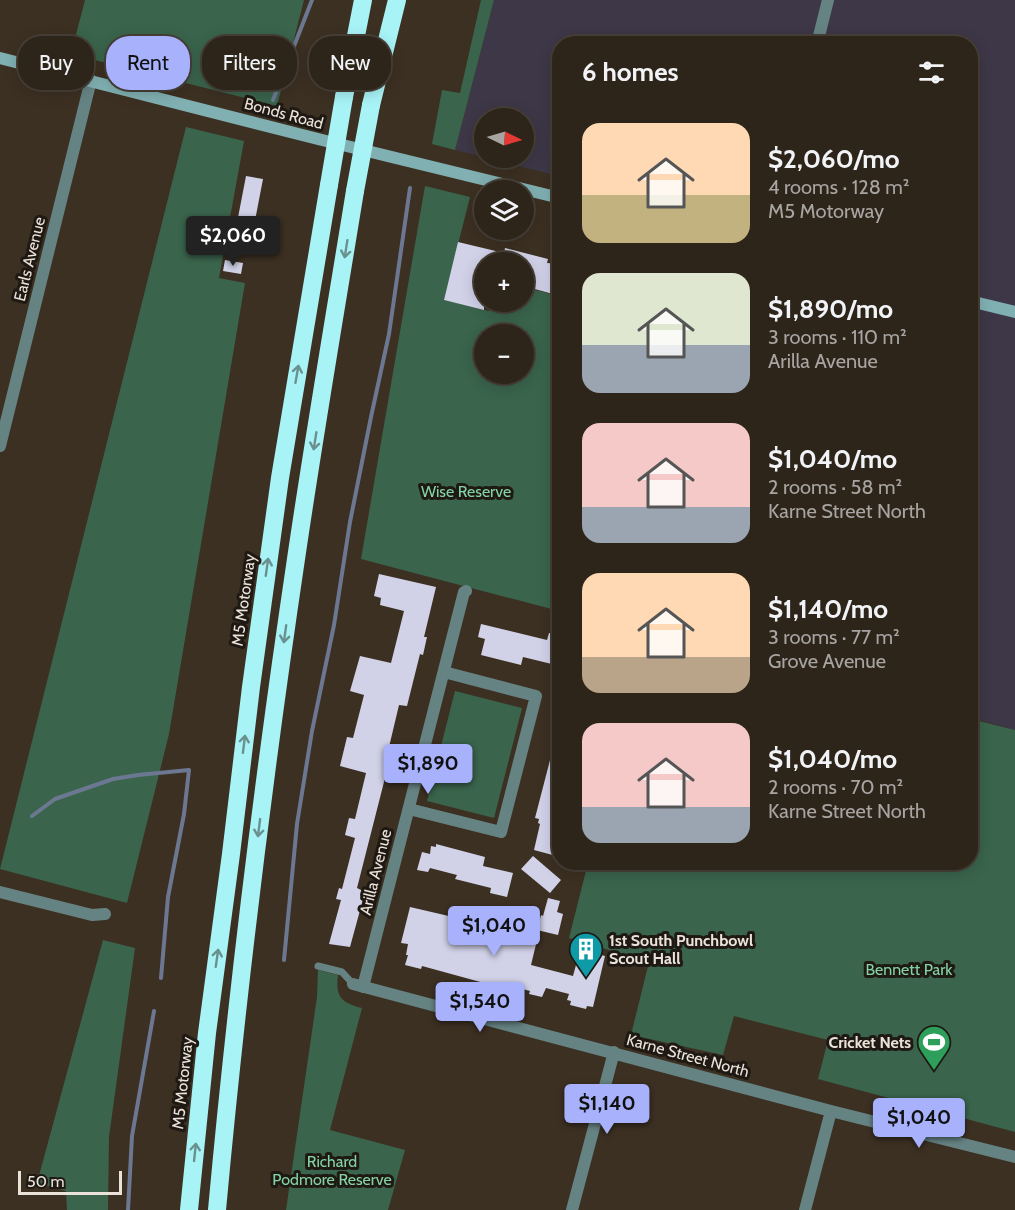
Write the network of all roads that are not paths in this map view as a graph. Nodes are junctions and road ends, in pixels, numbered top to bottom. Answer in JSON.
{"nodes":[{"id":1,"x":363,"y":0,"type":"edge"},
{"id":2,"x":391,"y":0,"type":"edge"},
{"id":3,"x":396,"y":0,"type":"edge"},
{"id":4,"x":828,"y":0,"type":"edge"},
{"id":5,"x":819,"y":36,"type":"edge"},
{"id":6,"x":0,"y":58,"type":"edge"},
{"id":7,"x":18,"y":62,"type":"edge"},
{"id":8,"x":94,"y":81,"type":"edge"},
{"id":9,"x":89,"y":90,"type":"edge"},
{"id":10,"x":371,"y":105,"type":"junction"},
{"id":11,"x":552,"y":196,"type":"edge"},
{"id":12,"x":978,"y":303,"type":"edge"},
{"id":13,"x":1015,"y":312,"type":"edge"},
{"id":14,"x":0,"y":446,"type":"edge"},
{"id":15,"x":466,"y":591,"type":"dead end"},
{"id":16,"x":444,"y":672,"type":"junction"},
{"id":17,"x":409,"y":809,"type":"junction"},
{"id":18,"x":0,"y":892,"type":"edge"},
{"id":19,"x":105,"y":914,"type":"dead end"},
{"id":20,"x":318,"y":966,"type":"dead end"},
{"id":21,"x":358,"y":985,"type":"junction"},
{"id":22,"x":614,"y":1052,"type":"junction"},
{"id":23,"x":831,"y":1111,"type":"junction"},
{"id":24,"x":1015,"y":1157,"type":"edge"},
{"id":25,"x":189,"y":1210,"type":"edge"},
{"id":26,"x":217,"y":1210,"type":"edge"},
{"id":27,"x":572,"y":1210,"type":"edge"},
{"id":28,"x":805,"y":1210,"type":"edge"}],
"edges":[{"from":25,"to":1,"type":"highway","name":"M5 Motorway","one_way":true,"bridge":true},
{"from":2,"to":10,"type":"highway"},
{"from":3,"to":10,"type":"highway"},
{"from":4,"to":5,"type":"street"},
{"from":6,"to":7,"type":"main road","name":"Bonds Road"},
{"from":8,"to":11,"type":"main road","name":"Bonds Road"},
{"from":9,"to":14,"type":"street","name":"Earls Avenue"},
{"from":10,"to":26,"type":"highway","one_way":true,"bridge":true},
{"from":12,"to":13,"type":"main road"},
{"from":15,"to":16,"type":"street","name":"Arilla Avenue"},
{"from":16,"to":17,"type":"street","name":"Arilla Avenue"},
{"from":16,"to":17,"type":"street"},
{"from":17,"to":21,"type":"street","name":"Arilla Avenue"},
{"from":18,"to":19,"type":"street"},
{"from":20,"to":21,"type":"lane"},
{"from":21,"to":22,"type":"street","name":"Karne Street North"},
{"from":22,"to":23,"type":"street","name":"Karne Street North"},
{"from":22,"to":27,"type":"street"},
{"from":23,"to":24,"type":"street","name":"Karne Street North"},
{"from":23,"to":28,"type":"street"}]}
